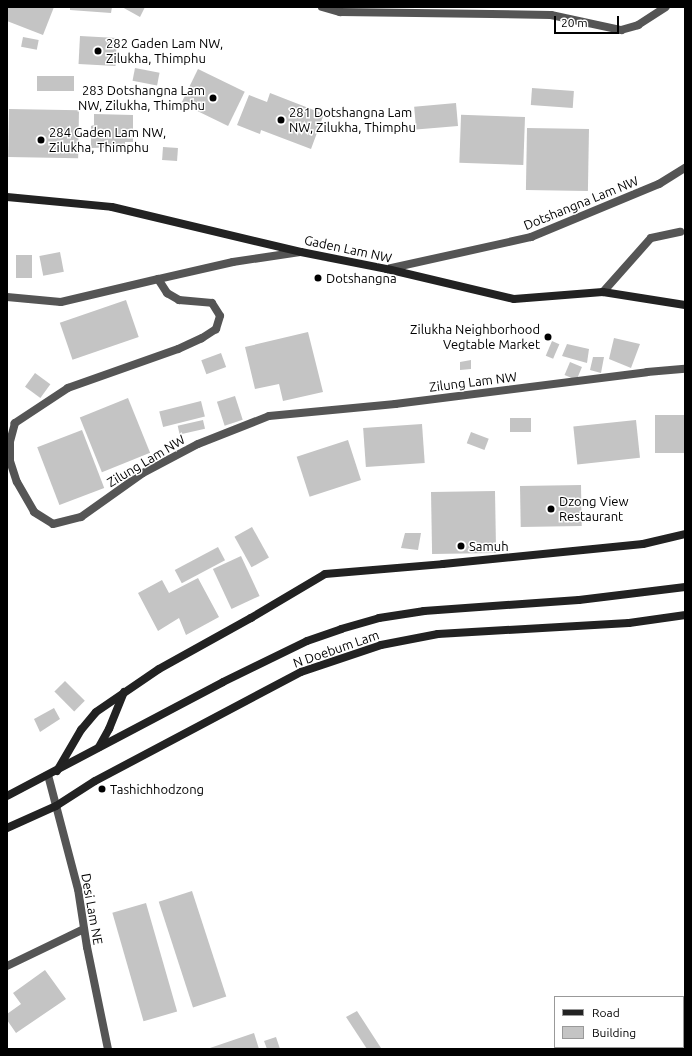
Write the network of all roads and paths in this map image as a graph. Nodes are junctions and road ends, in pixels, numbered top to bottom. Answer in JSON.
{"nodes":[{"id":1,"x":322,"y":7,"type":"edge"},
{"id":2,"x":666,"y":7,"type":"edge"},
{"id":3,"x":685,"y":168,"type":"edge"},
{"id":4,"x":7,"y":197,"type":"edge"},
{"id":5,"x":680,"y":232,"type":"dead end"},
{"id":6,"x":301,"y":252,"type":"junction"},
{"id":7,"x":387,"y":269,"type":"junction"},
{"id":8,"x":158,"y":279,"type":"junction"},
{"id":9,"x":603,"y":292,"type":"junction"},
{"id":10,"x":7,"y":298,"type":"edge"},
{"id":11,"x":685,"y":305,"type":"edge"},
{"id":12,"x":685,"y":369,"type":"edge"},
{"id":13,"x":685,"y":534,"type":"edge"},
{"id":14,"x":685,"y":587,"type":"edge"},
{"id":15,"x":685,"y":615,"type":"edge"},
{"id":16,"x":125,"y":692,"type":"junction"},
{"id":17,"x":98,"y":748,"type":"junction"},
{"id":18,"x":52,"y":774,"type":"junction"},
{"id":19,"x":7,"y":796,"type":"edge"},
{"id":20,"x":56,"y":806,"type":"junction"},
{"id":21,"x":7,"y":828,"type":"edge"},
{"id":22,"x":84,"y":929,"type":"junction"},
{"id":23,"x":7,"y":966,"type":"edge"},
{"id":24,"x":108,"y":1049,"type":"edge"}],
"edges":[{"from":1,"to":2,"type":"street"},
{"from":3,"to":7,"type":"street","name":"Dotshangna Lam NW"},
{"from":4,"to":6,"type":"main road","name":"Gaden Lam NW"},
{"from":5,"to":9,"type":"street"},
{"from":6,"to":7,"type":"main road","name":"Gaden Lam NW"},
{"from":6,"to":8,"type":"street"},
{"from":7,"to":9,"type":"main road","name":"Gaden Lam NW"},
{"from":8,"to":10,"type":"street"},
{"from":8,"to":12,"type":"street","name":"Zilung Lam NW"},
{"from":9,"to":11,"type":"main road","name":"Gaden Lam NW"},
{"from":13,"to":16,"type":"main road"},
{"from":14,"to":17,"type":"main road","name":"N Doebum Lam"},
{"from":15,"to":20,"type":"main road","name":"N Doebum Lam"},
{"from":16,"to":17,"type":"main road"},
{"from":16,"to":18,"type":"main road"},
{"from":17,"to":18,"type":"main road","name":"N Doebum Lam"},
{"from":18,"to":19,"type":"main road","name":"N Doebum Lam"},
{"from":18,"to":20,"type":"street","name":"Desi Lam NE"},
{"from":20,"to":21,"type":"main road","name":"N Doebum Lam"},
{"from":20,"to":22,"type":"street","name":"Desi Lam NE"},
{"from":22,"to":23,"type":"street"},
{"from":22,"to":24,"type":"street","name":"Desi Lam NE"}]}
